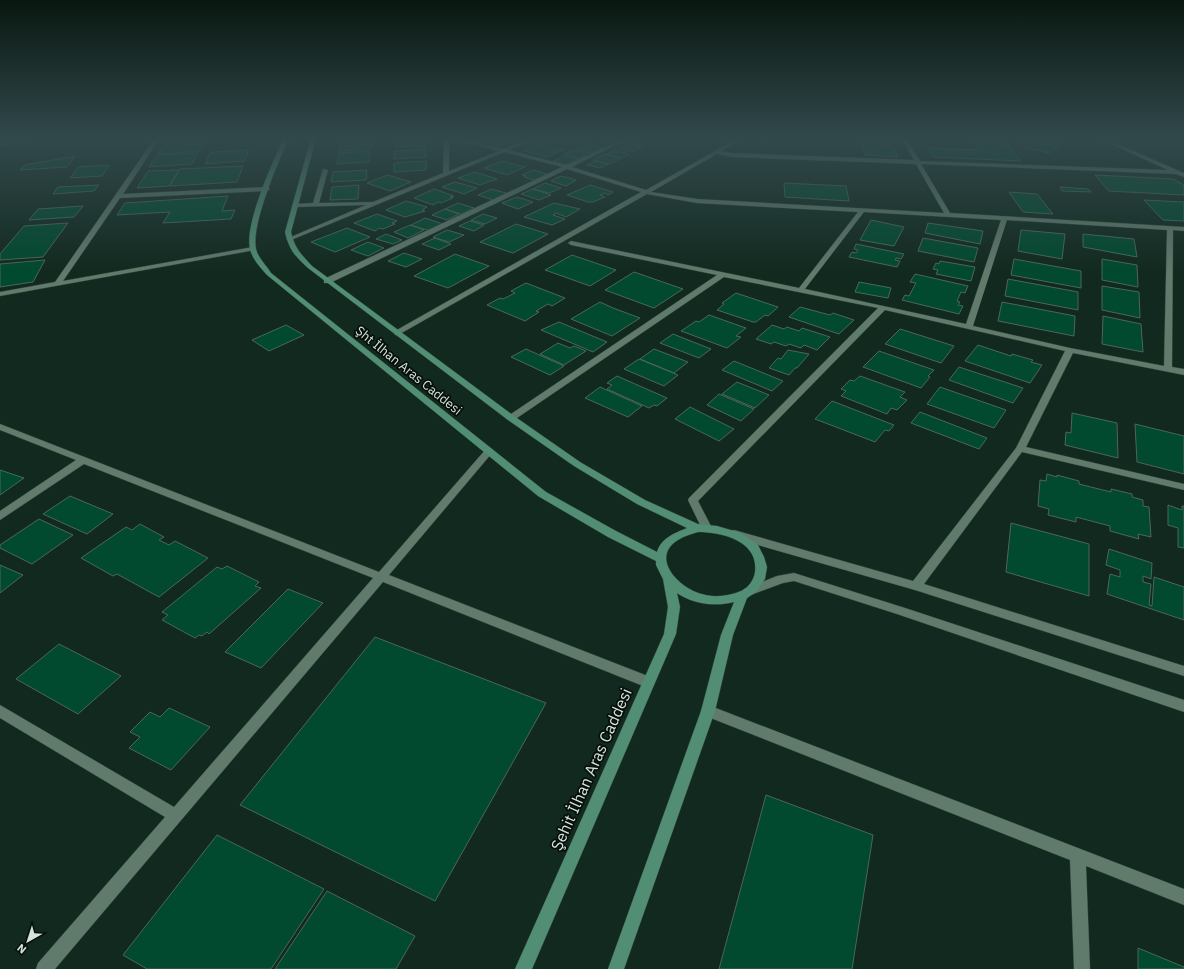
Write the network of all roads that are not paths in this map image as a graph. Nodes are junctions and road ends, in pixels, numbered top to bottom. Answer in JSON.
{"nodes":[{"id":1,"x":126,"y":183,"type":"edge"},
{"id":2,"x":269,"y":183,"type":"edge"},
{"id":3,"x":301,"y":183,"type":"edge"},
{"id":4,"x":322,"y":183,"type":"edge"},
{"id":5,"x":426,"y":183,"type":"edge"},
{"id":6,"x":533,"y":183,"type":"edge"},
{"id":7,"x":619,"y":183,"type":"edge"},
{"id":8,"x":662,"y":183,"type":"edge"},
{"id":9,"x":930,"y":183,"type":"edge"},
{"id":10,"x":267,"y":189,"type":"junction"},
{"id":11,"x":647,"y":192,"type":"junction"},
{"id":12,"x":118,"y":196,"type":"junction"},
{"id":13,"x":377,"y":203,"type":"junction"},
{"id":14,"x":316,"y":205,"type":"junction"},
{"id":15,"x":295,"y":206,"type":"junction"},
{"id":16,"x":862,"y":210,"type":"junction"},
{"id":17,"x":948,"y":215,"type":"junction"},
{"id":18,"x":1005,"y":218,"type":"junction"},
{"id":19,"x":1170,"y":228,"type":"junction"},
{"id":20,"x":1184,"y":229,"type":"edge"},
{"id":21,"x":289,"y":239,"type":"junction"},
{"id":22,"x":571,"y":243,"type":"dead end"},
{"id":23,"x":253,"y":249,"type":"junction"},
{"id":24,"x":722,"y":275,"type":"junction"},
{"id":25,"x":327,"y":281,"type":"junction"},
{"id":26,"x":57,"y":284,"type":"junction"},
{"id":27,"x":800,"y":291,"type":"junction"},
{"id":28,"x":0,"y":294,"type":"edge"},
{"id":29,"x":883,"y":307,"type":"junction"},
{"id":30,"x":969,"y":327,"type":"junction"},
{"id":31,"x":398,"y":333,"type":"junction"},
{"id":32,"x":1070,"y":350,"type":"junction"},
{"id":33,"x":1168,"y":369,"type":"junction"},
{"id":34,"x":1184,"y":372,"type":"edge"},
{"id":35,"x":511,"y":418,"type":"junction"},
{"id":36,"x":0,"y":427,"type":"edge"},
{"id":37,"x":1020,"y":449,"type":"junction"},
{"id":38,"x":489,"y":451,"type":"junction"},
{"id":39,"x":83,"y":460,"type":"junction"},
{"id":40,"x":1184,"y":487,"type":"edge"},
{"id":41,"x":0,"y":516,"type":"edge"},
{"id":42,"x":702,"y":528,"type":"junction"},
{"id":43,"x":732,"y":533,"type":"junction"},
{"id":44,"x":660,"y":558,"type":"junction"},
{"id":45,"x":381,"y":577,"type":"junction"},
{"id":46,"x":668,"y":580,"type":"junction"},
{"id":47,"x":916,"y":586,"type":"junction"},
{"id":48,"x":745,"y":594,"type":"junction"},
{"id":49,"x":1184,"y":671,"type":"edge"},
{"id":50,"x":648,"y":682,"type":"junction"},
{"id":51,"x":1184,"y":706,"type":"edge"},
{"id":52,"x":0,"y":711,"type":"edge"},
{"id":53,"x":708,"y":711,"type":"junction"},
{"id":54,"x":176,"y":816,"type":"junction"},
{"id":55,"x":1078,"y":856,"type":"junction"},
{"id":56,"x":1184,"y":897,"type":"edge"},
{"id":57,"x":44,"y":969,"type":"edge"},
{"id":58,"x":523,"y":969,"type":"edge"},
{"id":59,"x":616,"y":969,"type":"edge"},
{"id":60,"x":1082,"y":969,"type":"edge"}],
"edges":[{"from":1,"to":12,"type":"street"},
{"from":2,"to":10,"type":"main road"},
{"from":3,"to":15,"type":"main road"},
{"from":4,"to":14,"type":"street"},
{"from":5,"to":13,"type":"street"},
{"from":6,"to":25,"type":"street"},
{"from":7,"to":11,"type":"street"},
{"from":8,"to":11,"type":"street"},
{"from":9,"to":17,"type":"street"},
{"from":10,"to":12,"type":"street"},
{"from":10,"to":23,"type":"main road"},
{"from":11,"to":16,"type":"street"},
{"from":11,"to":31,"type":"street"},
{"from":12,"to":26,"type":"street"},
{"from":13,"to":14,"type":"street"},
{"from":13,"to":21,"type":"street"},
{"from":14,"to":15,"type":"street"},
{"from":15,"to":21,"type":"main road"},
{"from":16,"to":17,"type":"street"},
{"from":16,"to":27,"type":"street"},
{"from":17,"to":18,"type":"street"},
{"from":18,"to":19,"type":"street"},
{"from":18,"to":30,"type":"street"},
{"from":19,"to":20,"type":"street"},
{"from":19,"to":33,"type":"street"},
{"from":21,"to":25,"type":"main road","name":"Şht İlhan Aras Caddesi"},
{"from":22,"to":24,"type":"street"},
{"from":23,"to":26,"type":"street"},
{"from":23,"to":38,"type":"main road","name":"Şht İlhan Aras Caddesi"},
{"from":24,"to":27,"type":"street"},
{"from":24,"to":35,"type":"street"},
{"from":25,"to":31,"type":"main road","name":"Şht İlhan Aras Caddesi"},
{"from":26,"to":28,"type":"street"},
{"from":27,"to":29,"type":"street"},
{"from":29,"to":30,"type":"street"},
{"from":29,"to":42,"type":"street"},
{"from":30,"to":32,"type":"street"},
{"from":31,"to":35,"type":"main road","name":"Şht İlhan Aras Caddesi"},
{"from":32,"to":33,"type":"street"},
{"from":32,"to":37,"type":"street"},
{"from":33,"to":34,"type":"street"},
{"from":35,"to":42,"type":"main road","name":"Şht İlhan Aras Caddesi"},
{"from":36,"to":39,"type":"street"},
{"from":37,"to":40,"type":"street"},
{"from":37,"to":47,"type":"street"},
{"from":38,"to":44,"type":"main road","name":"Şht İlhan Aras Caddesi"},
{"from":38,"to":45,"type":"street"},
{"from":39,"to":41,"type":"street"},
{"from":39,"to":45,"type":"street"},
{"from":42,"to":43,"type":"main road"},
{"from":42,"to":44,"type":"main road"},
{"from":43,"to":47,"type":"street"},
{"from":43,"to":48,"type":"main road"},
{"from":44,"to":46,"type":"main road"},
{"from":45,"to":50,"type":"street"},
{"from":45,"to":54,"type":"street"},
{"from":46,"to":48,"type":"main road"},
{"from":46,"to":50,"type":"main road","name":"Şehit İlhan Aras Caddesi"},
{"from":47,"to":49,"type":"street"},
{"from":48,"to":51,"type":"street"},
{"from":48,"to":53,"type":"main road"},
{"from":50,"to":58,"type":"main road","name":"Şehit İlhan Aras Caddesi"},
{"from":52,"to":54,"type":"street"},
{"from":53,"to":55,"type":"street"},
{"from":53,"to":59,"type":"main road"},
{"from":54,"to":57,"type":"street"},
{"from":55,"to":56,"type":"street"},
{"from":55,"to":60,"type":"street"}]}
